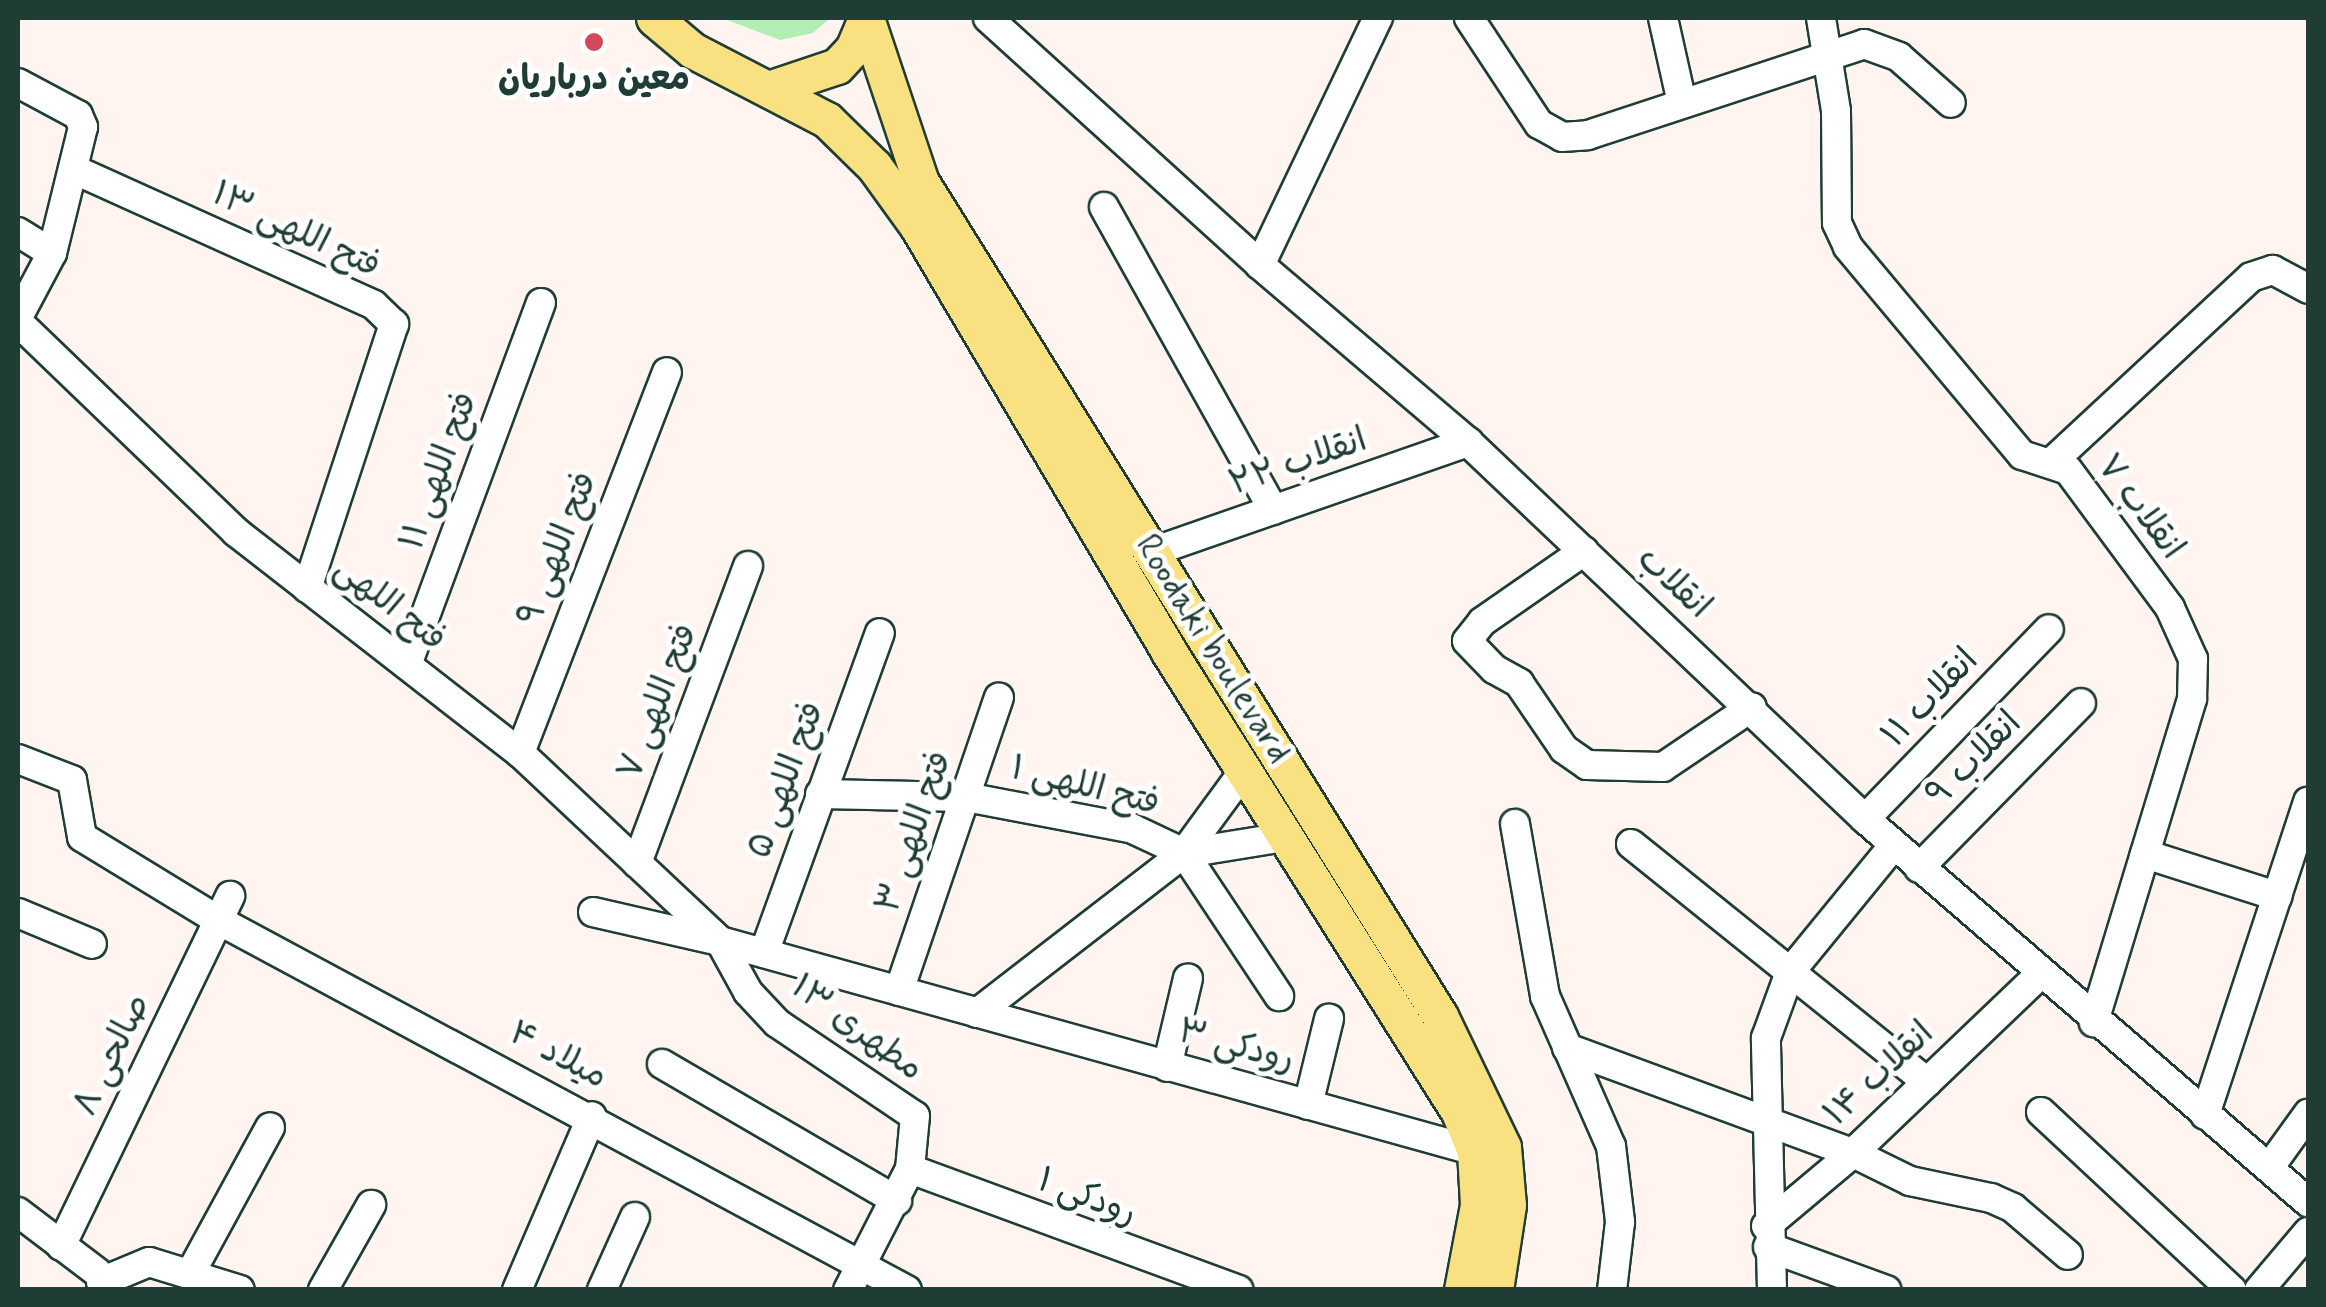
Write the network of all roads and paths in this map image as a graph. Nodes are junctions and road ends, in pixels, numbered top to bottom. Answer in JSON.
{"nodes":[{"id":1,"x":654,"y":18,"type":"edge"},
{"id":2,"x":988,"y":18,"type":"edge"},
{"id":3,"x":1469,"y":18,"type":"edge"},
{"id":4,"x":1663,"y":18,"type":"edge"},
{"id":5,"x":1821,"y":18,"type":"edge"},
{"id":6,"x":866,"y":19,"type":"edge"},
{"id":7,"x":1370,"y":21,"type":"edge"},
{"id":8,"x":1830,"y":51,"type":"junction"},
{"id":9,"x":18,"y":83,"type":"edge"},
{"id":10,"x":774,"y":87,"type":"junction"},
{"id":11,"x":1682,"y":103,"type":"junction"},
{"id":12,"x":1951,"y":103,"type":"dead end"},
{"id":13,"x":900,"y":135,"type":"junction"},
{"id":14,"x":874,"y":166,"type":"junction"},
{"id":15,"x":72,"y":169,"type":"junction"},
{"id":16,"x":1104,"y":207,"type":"dead end"},
{"id":17,"x":18,"y":232,"type":"edge"},
{"id":18,"x":52,"y":252,"type":"junction"},
{"id":19,"x":1260,"y":265,"type":"junction"},
{"id":20,"x":2308,"y":290,"type":"edge"},
{"id":21,"x":541,"y":302,"type":"dead end"},
{"id":22,"x":18,"y":320,"type":"edge"},
{"id":23,"x":667,"y":372,"type":"dead end"},
{"id":24,"x":1468,"y":442,"type":"junction"},
{"id":25,"x":2052,"y":462,"type":"junction"},
{"id":26,"x":1273,"y":510,"type":"junction"},
{"id":27,"x":1584,"y":551,"type":"junction"},
{"id":28,"x":1152,"y":552,"type":"junction"},
{"id":29,"x":748,"y":566,"type":"dead end"},
{"id":30,"x":308,"y":588,"type":"junction"},
{"id":31,"x":2049,"y":629,"type":"dead end"},
{"id":32,"x":880,"y":633,"type":"dead end"},
{"id":33,"x":407,"y":665,"type":"junction"},
{"id":34,"x":999,"y":698,"type":"dead end"},
{"id":35,"x":2082,"y":704,"type":"dead end"},
{"id":36,"x":1752,"y":707,"type":"junction"},
{"id":37,"x":520,"y":753,"type":"junction"},
{"id":38,"x":18,"y":760,"type":"edge"},
{"id":39,"x":1244,"y":771,"type":"junction"},
{"id":40,"x":820,"y":794,"type":"junction"},
{"id":41,"x":966,"y":796,"type":"junction"},
{"id":42,"x":2308,"y":802,"type":"edge"},
{"id":43,"x":1864,"y":819,"type":"junction"},
{"id":44,"x":1515,"y":824,"type":"dead end"},
{"id":45,"x":1285,"y":837,"type":"junction"},
{"id":46,"x":1630,"y":844,"type":"dead end"},
{"id":47,"x":1894,"y":846,"type":"junction"},
{"id":48,"x":1184,"y":853,"type":"junction"},
{"id":49,"x":2145,"y":854,"type":"junction"},
{"id":50,"x":637,"y":863,"type":"junction"},
{"id":51,"x":1920,"y":868,"type":"junction"},
{"id":52,"x":2278,"y":896,"type":"junction"},
{"id":53,"x":224,"y":908,"type":"junction"},
{"id":54,"x":593,"y":912,"type":"dead end"},
{"id":55,"x":18,"y":913,"type":"edge"},
{"id":56,"x":720,"y":941,"type":"junction"},
{"id":57,"x":92,"y":944,"type":"dead end"},
{"id":58,"x":764,"y":954,"type":"junction"},
{"id":59,"x":1790,"y":972,"type":"junction"},
{"id":60,"x":2040,"y":974,"type":"junction"},
{"id":61,"x":1188,"y":978,"type":"dead end"},
{"id":62,"x":899,"y":991,"type":"junction"},
{"id":63,"x":1279,"y":996,"type":"dead end"},
{"id":64,"x":977,"y":1013,"type":"junction"},
{"id":65,"x":1329,"y":1020,"type":"dead end"},
{"id":66,"x":2094,"y":1022,"type":"junction"},
{"id":67,"x":1567,"y":1048,"type":"junction"},
{"id":68,"x":662,"y":1064,"type":"dead end"},
{"id":69,"x":1167,"y":1066,"type":"junction"},
{"id":70,"x":1926,"y":1082,"type":"junction"},
{"id":71,"x":1308,"y":1105,"type":"junction"},
{"id":72,"x":2041,"y":1112,"type":"dead end"},
{"id":73,"x":2308,"y":1114,"type":"edge"},
{"id":74,"x":2205,"y":1115,"type":"junction"},
{"id":75,"x":592,"y":1116,"type":"junction"},
{"id":76,"x":1772,"y":1124,"type":"junction"},
{"id":77,"x":270,"y":1127,"type":"dead end"},
{"id":78,"x":1475,"y":1151,"type":"junction"},
{"id":79,"x":1853,"y":1153,"type":"junction"},
{"id":80,"x":2269,"y":1168,"type":"junction"},
{"id":81,"x":910,"y":1169,"type":"junction"},
{"id":82,"x":896,"y":1200,"type":"junction"},
{"id":83,"x":2308,"y":1202,"type":"edge"},
{"id":84,"x":371,"y":1205,"type":"dead end"},
{"id":85,"x":18,"y":1212,"type":"edge"},
{"id":86,"x":634,"y":1217,"type":"dead end"},
{"id":87,"x":2308,"y":1232,"type":"edge"},
{"id":88,"x":1767,"y":1236,"type":"junction"},
{"id":89,"x":18,"y":1238,"type":"edge"},
{"id":90,"x":61,"y":1246,"type":"junction"},
{"id":91,"x":2068,"y":1255,"type":"dead end"},
{"id":92,"x":190,"y":1274,"type":"junction"},
{"id":93,"x":852,"y":1278,"type":"edge"},
{"id":94,"x":101,"y":1281,"type":"edge"},
{"id":95,"x":240,"y":1290,"type":"edge"},
{"id":96,"x":323,"y":1290,"type":"edge"},
{"id":97,"x":517,"y":1290,"type":"edge"},
{"id":98,"x":602,"y":1290,"type":"edge"},
{"id":99,"x":907,"y":1290,"type":"edge"},
{"id":100,"x":1238,"y":1290,"type":"edge"},
{"id":101,"x":1462,"y":1290,"type":"edge"},
{"id":102,"x":1495,"y":1290,"type":"edge"},
{"id":103,"x":1612,"y":1290,"type":"edge"},
{"id":104,"x":1772,"y":1290,"type":"edge"},
{"id":105,"x":1886,"y":1290,"type":"edge"},
{"id":106,"x":2232,"y":1290,"type":"edge"},
{"id":107,"x":2260,"y":1290,"type":"edge"}],
"edges":[{"from":1,"to":10,"type":"main road","name":"Roodaki boulevard"},
{"from":2,"to":19,"type":"street","name":"انقلاب"},
{"from":3,"to":11,"type":"street"},
{"from":4,"to":11,"type":"street"},
{"from":5,"to":8,"type":"street","name":"انقلاب ۷"},
{"from":6,"to":10,"type":"main road"},
{"from":6,"to":13,"type":"main road","name":"Roodaki boulevard"},
{"from":7,"to":19,"type":"street"},
{"from":8,"to":11,"type":"street"},
{"from":8,"to":12,"type":"street"},
{"from":8,"to":25,"type":"street","name":"انقلاب ۷"},
{"from":9,"to":15,"type":"street"},
{"from":10,"to":14,"type":"main road","name":"Roodaki boulevard"},
{"from":13,"to":14,"type":"main road"},
{"from":13,"to":28,"type":"main road","name":"Roodaki boulevard"},
{"from":14,"to":39,"type":"main road","name":"Roodaki boulevard"},
{"from":15,"to":18,"type":"street"},
{"from":15,"to":30,"type":"street","name":"فتح اللهی ۱۳"},
{"from":16,"to":26,"type":"street"},
{"from":17,"to":18,"type":"street"},
{"from":18,"to":22,"type":"street"},
{"from":19,"to":24,"type":"street","name":"انقلاب"},
{"from":20,"to":25,"type":"street"},
{"from":21,"to":33,"type":"street","name":"فتح اللهی ۱۱"},
{"from":22,"to":30,"type":"street","name":"فتح اللهی"},
{"from":23,"to":37,"type":"street","name":"فتح اللهی ۹"},
{"from":24,"to":26,"type":"street","name":"انقلاب ۲۲"},
{"from":24,"to":27,"type":"street","name":"انقلاب"},
{"from":25,"to":49,"type":"street","name":"انقلاب ۷"},
{"from":26,"to":28,"type":"street","name":"انقلاب ۲۲"},
{"from":27,"to":36,"type":"street","name":"انقلاب"},
{"from":27,"to":36,"type":"street"},
{"from":28,"to":102,"type":"main road","name":"Roodaki boulevard"},
{"from":29,"to":50,"type":"street","name":"فتح اللهی ۷"},
{"from":30,"to":33,"type":"street","name":"فتح اللهی"},
{"from":31,"to":43,"type":"street","name":"انقلاب ۱۱"},
{"from":32,"to":40,"type":"street","name":"فتح اللهی ۵"},
{"from":33,"to":37,"type":"street","name":"فتح اللهی"},
{"from":34,"to":41,"type":"street","name":"فتح اللهی ۳"},
{"from":35,"to":51,"type":"street","name":"انقلاب ۹"},
{"from":36,"to":43,"type":"street","name":"انقلاب"},
{"from":37,"to":50,"type":"street","name":"فتح اللهی"},
{"from":38,"to":53,"type":"street","name":"میلاد ۴"},
{"from":39,"to":45,"type":"main road","name":"Roodaki boulevard"},
{"from":39,"to":48,"type":"street"},
{"from":40,"to":41,"type":"street","name":"فتح اللهی ۱"},
{"from":40,"to":58,"type":"street","name":"فتح اللهی ۵"},
{"from":41,"to":48,"type":"street","name":"فتح اللهی ۱"},
{"from":41,"to":62,"type":"street","name":"فتح اللهی ۳"},
{"from":42,"to":52,"type":"street"},
{"from":43,"to":47,"type":"street","name":"انقلاب"},
{"from":44,"to":67,"type":"street"},
{"from":45,"to":48,"type":"street"},
{"from":45,"to":78,"type":"main road","name":"Roodaki boulevard"},
{"from":46,"to":59,"type":"street"},
{"from":47,"to":51,"type":"street","name":"انقلاب"},
{"from":47,"to":59,"type":"street"},
{"from":48,"to":63,"type":"street"},
{"from":48,"to":64,"type":"street"},
{"from":49,"to":52,"type":"street"},
{"from":49,"to":66,"type":"street","name":"انقلاب ۷"},
{"from":50,"to":56,"type":"street","name":"فتح اللهی"},
{"from":51,"to":60,"type":"street","name":"انقلاب"},
{"from":52,"to":74,"type":"street"},
{"from":53,"to":75,"type":"street","name":"میلاد ۴"},
{"from":53,"to":90,"type":"street","name":"صالحی ۸"},
{"from":54,"to":56,"type":"street","name":"فتح اللهی"},
{"from":55,"to":57,"type":"street"},
{"from":56,"to":58,"type":"street","name":"فتح اللهی"},
{"from":56,"to":81,"type":"street","name":"مطهری ۱۳"},
{"from":58,"to":62,"type":"street","name":"فتح اللهی"},
{"from":59,"to":70,"type":"street"},
{"from":59,"to":76,"type":"street"},
{"from":60,"to":66,"type":"street","name":"انقلاب"},
{"from":60,"to":70,"type":"street","name":"انقلاب ۱۴"},
{"from":61,"to":69,"type":"street"},
{"from":62,"to":64,"type":"street","name":"فتح اللهی"},
{"from":64,"to":69,"type":"street","name":"رودکی ۳"},
{"from":65,"to":71,"type":"street"},
{"from":66,"to":74,"type":"street","name":"انقلاب"},
{"from":67,"to":76,"type":"street"},
{"from":67,"to":103,"type":"street"},
{"from":68,"to":82,"type":"street"},
{"from":69,"to":71,"type":"street","name":"رودکی ۳"},
{"from":70,"to":79,"type":"street","name":"انقلاب ۱۴"},
{"from":71,"to":78,"type":"street","name":"رودکی ۳"},
{"from":72,"to":106,"type":"street"},
{"from":73,"to":80,"type":"street"},
{"from":74,"to":80,"type":"street","name":"انقلاب"},
{"from":75,"to":93,"type":"street","name":"میلاد ۴"},
{"from":75,"to":97,"type":"street"},
{"from":76,"to":79,"type":"street"},
{"from":76,"to":88,"type":"street"},
{"from":77,"to":92,"type":"street"},
{"from":78,"to":101,"type":"main road","name":"Roodaki boulevard"},
{"from":79,"to":88,"type":"street","name":"انقلاب ۱۴"},
{"from":79,"to":91,"type":"street"},
{"from":80,"to":83,"type":"street","name":"انقلاب"},
{"from":81,"to":82,"type":"street","name":"مطهری ۱۳"},
{"from":81,"to":100,"type":"street","name":"رودکی ۱"},
{"from":82,"to":93,"type":"street","name":"مطهری ۱۳"},
{"from":84,"to":96,"type":"street"},
{"from":85,"to":90,"type":"street"},
{"from":86,"to":98,"type":"street"},
{"from":87,"to":107,"type":"street"},
{"from":88,"to":104,"type":"street"},
{"from":88,"to":105,"type":"street"},
{"from":89,"to":94,"type":"street"},
{"from":90,"to":94,"type":"street"},
{"from":92,"to":94,"type":"street"},
{"from":92,"to":95,"type":"street"},
{"from":93,"to":99,"type":"street","name":"میلاد ۴"}]}
